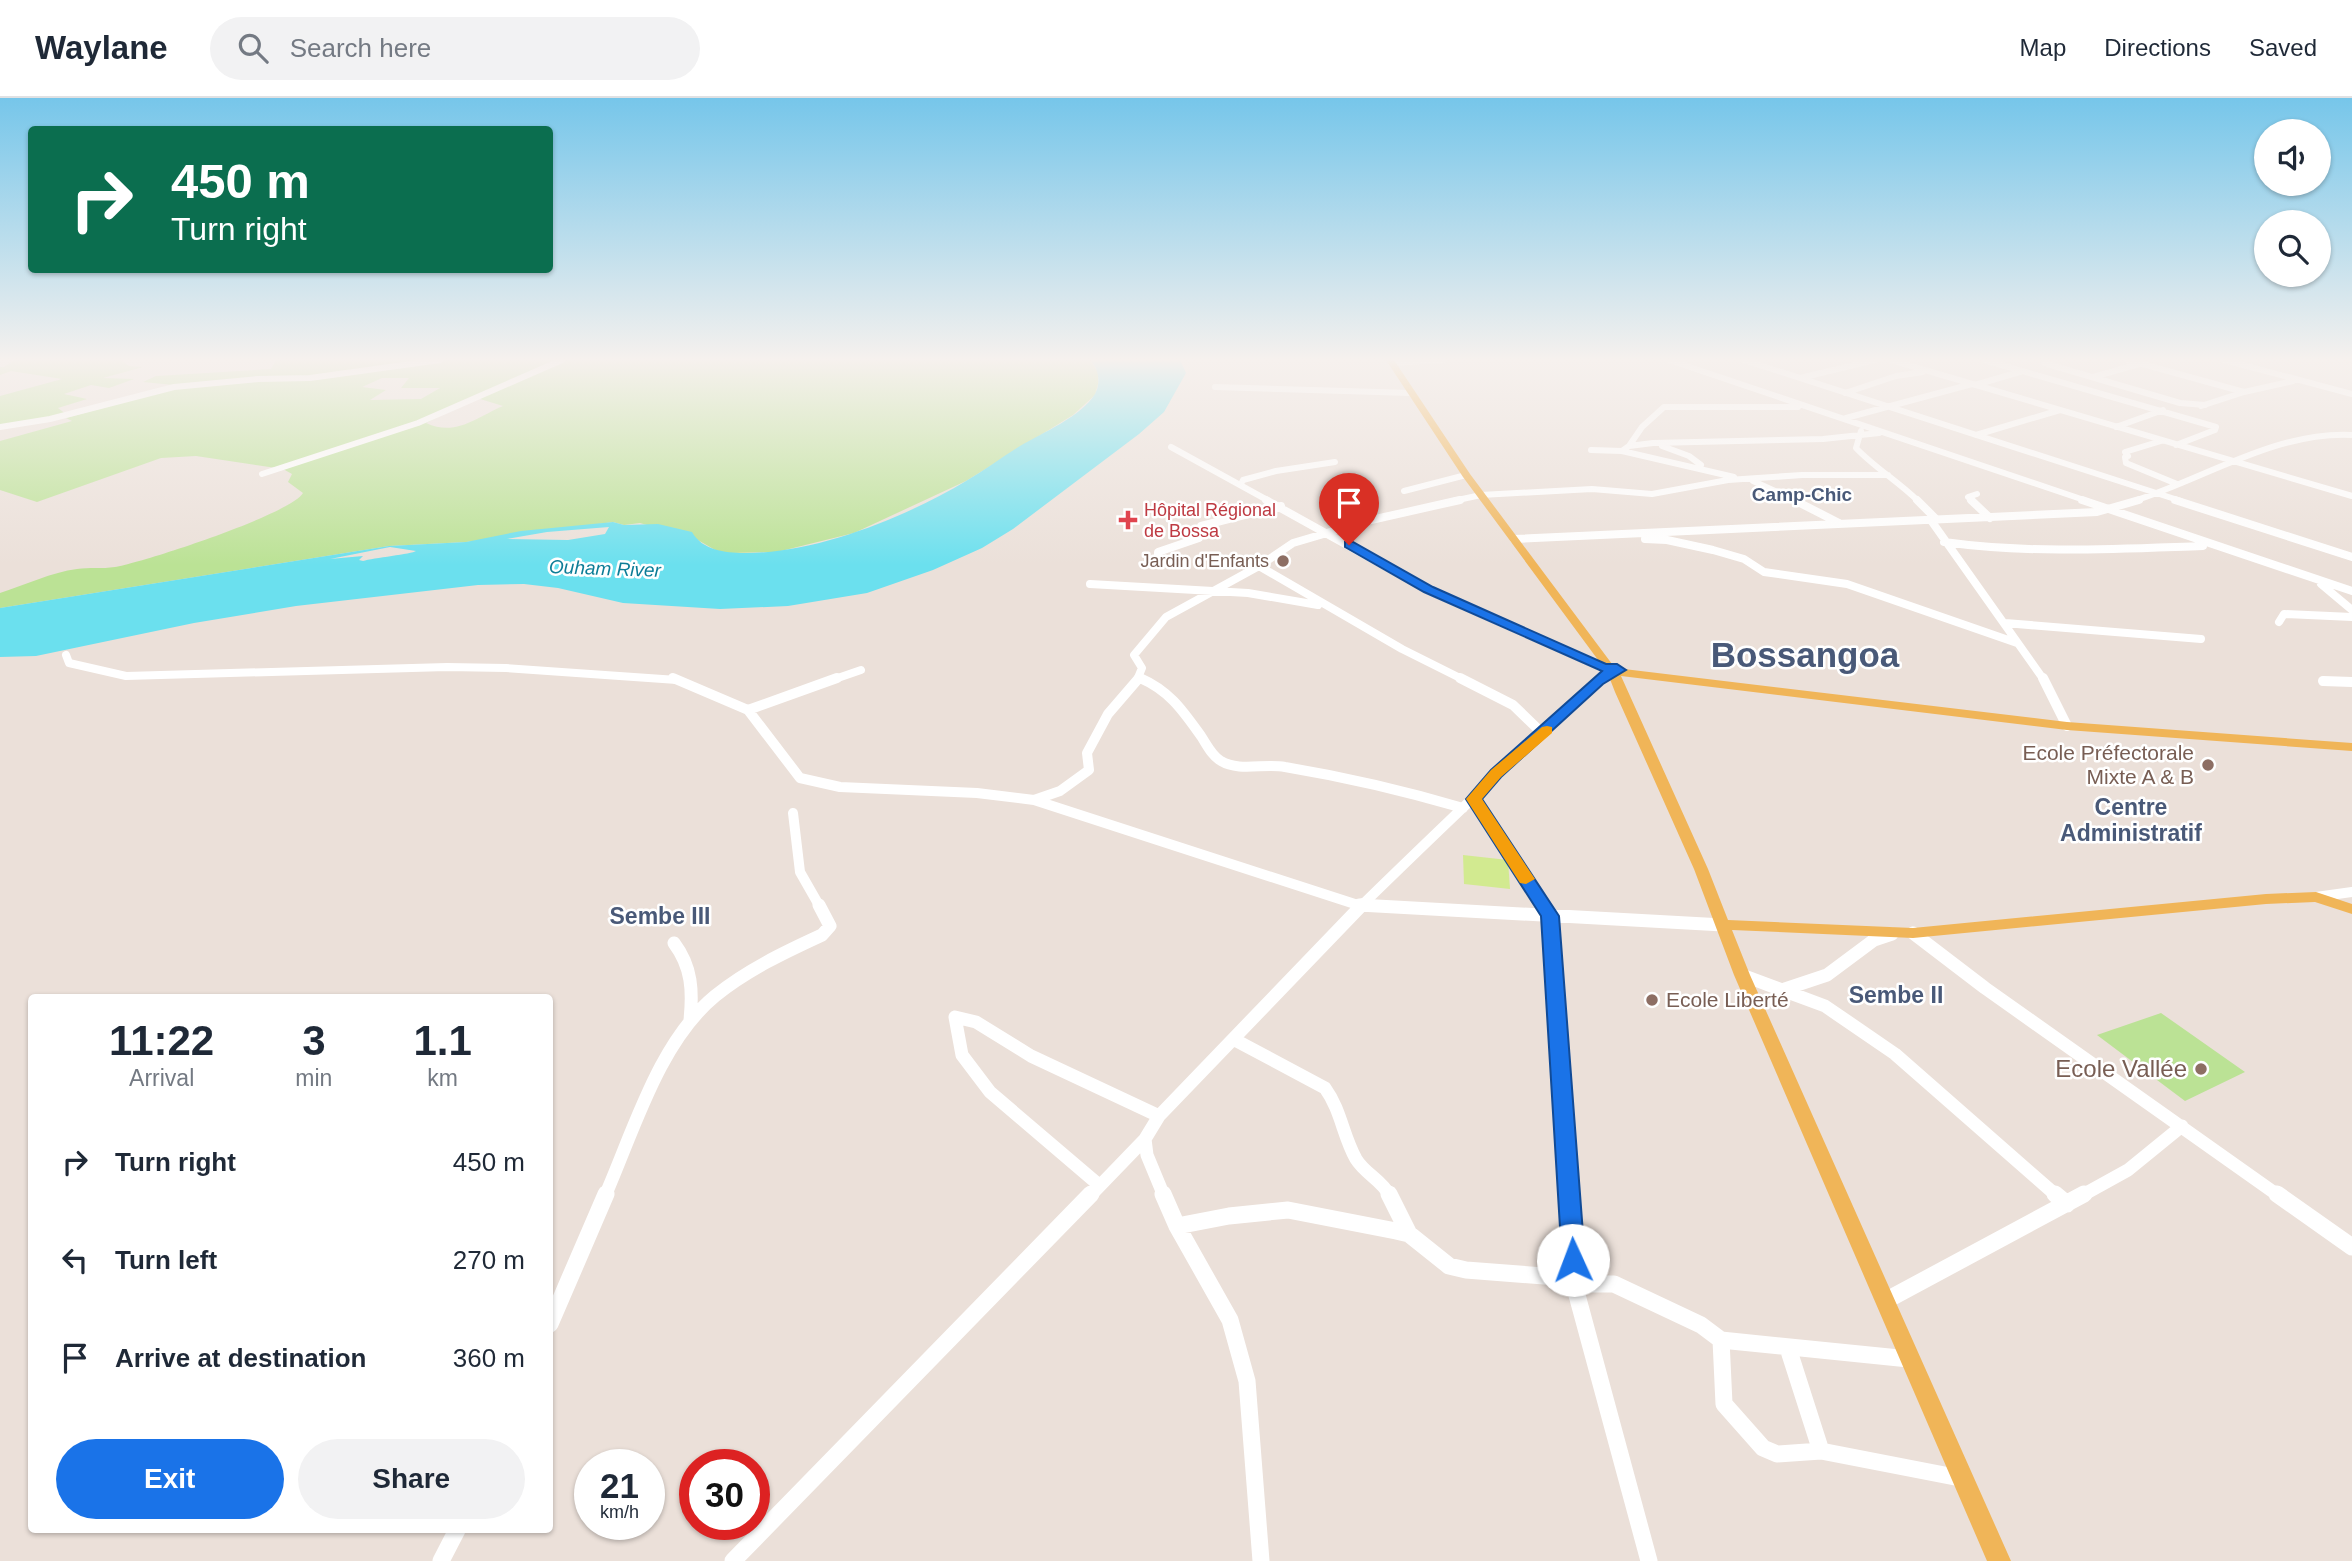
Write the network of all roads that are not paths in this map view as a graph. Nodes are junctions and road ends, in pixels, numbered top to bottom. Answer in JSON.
{"nodes":[{"id":1,"x":402,"y":428,"type":"edge"},
{"id":2,"x":1435,"y":428,"type":"edge"},
{"id":3,"x":1641,"y":428,"type":"edge"},
{"id":4,"x":1863,"y":428,"type":"edge"},
{"id":5,"x":1871,"y":428,"type":"edge"},
{"id":6,"x":1954,"y":428,"type":"edge"},
{"id":7,"x":1998,"y":428,"type":"edge"},
{"id":8,"x":2120,"y":428,"type":"edge"},
{"id":9,"x":2216,"y":428,"type":"edge"},
{"id":10,"x":1882,"y":432,"type":"junction"},
{"id":11,"x":1859,"y":435,"type":"junction"},
{"id":12,"x":1975,"y":435,"type":"junction"},
{"id":13,"x":2352,"y":435,"type":"edge"},
{"id":14,"x":2162,"y":441,"type":"junction"},
{"id":15,"x":1653,"y":443,"type":"junction"},
{"id":16,"x":2176,"y":445,"type":"junction"},
{"id":17,"x":1629,"y":446,"type":"junction"},
{"id":18,"x":1171,"y":447,"type":"dead end"},
{"id":19,"x":1591,"y":450,"type":"dead end"},
{"id":20,"x":1622,"y":451,"type":"junction"},
{"id":21,"x":1335,"y":462,"type":"dead end"},
{"id":22,"x":2236,"y":462,"type":"junction"},
{"id":23,"x":1708,"y":470,"type":"junction"},
{"id":24,"x":262,"y":474,"type":"dead end"},
{"id":25,"x":1466,"y":475,"type":"junction"},
{"id":26,"x":1888,"y":475,"type":"junction"},
{"id":27,"x":1740,"y":479,"type":"junction"},
{"id":28,"x":1241,"y":484,"type":"junction"},
{"id":29,"x":2177,"y":484,"type":"junction"},
{"id":30,"x":1404,"y":491,"type":"dead end"},
{"id":31,"x":2154,"y":493,"type":"junction"},
{"id":32,"x":1977,"y":494,"type":"dead end"},
{"id":33,"x":1481,"y":495,"type":"junction"},
{"id":34,"x":2352,"y":496,"type":"edge"},
{"id":35,"x":1281,"y":506,"type":"junction"},
{"id":36,"x":2108,"y":509,"type":"junction"},
{"id":37,"x":1990,"y":517,"type":"junction"},
{"id":38,"x":1933,"y":519,"type":"junction"},
{"id":39,"x":1842,"y":524,"type":"junction"},
{"id":40,"x":1327,"y":531,"type":"junction"},
{"id":41,"x":1600,"y":535,"type":"junction"},
{"id":42,"x":1514,"y":539,"type":"junction"},
{"id":43,"x":1944,"y":542,"type":"junction"},
{"id":44,"x":2216,"y":546,"type":"junction"},
{"id":45,"x":2352,"y":557,"type":"edge"},
{"id":46,"x":1166,"y":562,"type":"dead end"},
{"id":47,"x":1259,"y":566,"type":"junction"},
{"id":48,"x":2316,"y":580,"type":"junction"},
{"id":49,"x":1090,"y":584,"type":"dead end"},
{"id":50,"x":1211,"y":591,"type":"junction"},
{"id":51,"x":2352,"y":591,"type":"edge"},
{"id":52,"x":1330,"y":609,"type":"junction"},
{"id":53,"x":2352,"y":610,"type":"edge"},
{"id":54,"x":2352,"y":617,"type":"edge"},
{"id":55,"x":2279,"y":622,"type":"dead end"},
{"id":56,"x":2005,"y":623,"type":"junction"},
{"id":57,"x":2201,"y":639,"type":"dead end"},
{"id":58,"x":2017,"y":643,"type":"junction"},
{"id":59,"x":66,"y":655,"type":"dead end"},
{"id":60,"x":860,"y":670,"type":"dead end"},
{"id":61,"x":1611,"y":671,"type":"junction"},
{"id":62,"x":1139,"y":678,"type":"junction"},
{"id":63,"x":2323,"y":681,"type":"dead end"},
{"id":64,"x":2352,"y":682,"type":"edge"},
{"id":65,"x":748,"y":710,"type":"junction"},
{"id":66,"x":2067,"y":726,"type":"junction"},
{"id":67,"x":1543,"y":734,"type":"junction"},
{"id":68,"x":2352,"y":747,"type":"edge"},
{"id":69,"x":1474,"y":799,"type":"junction"},
{"id":70,"x":1034,"y":800,"type":"junction"},
{"id":71,"x":1463,"y":808,"type":"junction"},
{"id":72,"x":793,"y":813,"type":"dead end"},
{"id":73,"x":2352,"y":892,"type":"edge"},
{"id":74,"x":2316,"y":897,"type":"junction"},
{"id":75,"x":1361,"y":906,"type":"junction"},
{"id":76,"x":2352,"y":909,"type":"edge"},
{"id":77,"x":1550,"y":916,"type":"junction"},
{"id":78,"x":1723,"y":925,"type":"junction"},
{"id":79,"x":1905,"y":933,"type":"junction"},
{"id":80,"x":674,"y":943,"type":"dead end"},
{"id":81,"x":1742,"y":975,"type":"junction"},
{"id":82,"x":1784,"y":989,"type":"junction"},
{"id":83,"x":690,"y":1020,"type":"junction"},
{"id":84,"x":1236,"y":1040,"type":"junction"},
{"id":85,"x":1159,"y":1116,"type":"junction"},
{"id":86,"x":2182,"y":1126,"type":"junction"},
{"id":87,"x":1145,"y":1139,"type":"junction"},
{"id":88,"x":1100,"y":1185,"type":"junction"},
{"id":89,"x":2067,"y":1204,"type":"junction"},
{"id":90,"x":1177,"y":1226,"type":"junction"},
{"id":91,"x":1409,"y":1234,"type":"junction"},
{"id":92,"x":2352,"y":1247,"type":"edge"},
{"id":93,"x":1574,"y":1284,"type":"junction"},
{"id":94,"x":1885,"y":1301,"type":"junction"},
{"id":95,"x":553,"y":1317,"type":"edge"},
{"id":96,"x":1721,"y":1340,"type":"junction"},
{"id":97,"x":1788,"y":1348,"type":"junction"},
{"id":98,"x":1909,"y":1359,"type":"junction"},
{"id":99,"x":1821,"y":1451,"type":"junction"},
{"id":100,"x":1960,"y":1478,"type":"junction"},
{"id":101,"x":455,"y":1533,"type":"edge"},
{"id":102,"x":441,"y":1561,"type":"edge"},
{"id":103,"x":733,"y":1561,"type":"edge"},
{"id":104,"x":1261,"y":1561,"type":"edge"},
{"id":105,"x":1649,"y":1561,"type":"edge"},
{"id":106,"x":1999,"y":1561,"type":"edge"}],
"edges":[{"from":1,"to":24,"type":"street"},
{"from":2,"to":25,"type":"main road"},
{"from":3,"to":17,"type":"street"},
{"from":4,"to":11,"type":"street"},
{"from":5,"to":10,"type":"street"},
{"from":6,"to":12,"type":"street"},
{"from":7,"to":12,"type":"street"},
{"from":8,"to":14,"type":"street"},
{"from":9,"to":16,"type":"street"},
{"from":10,"to":11,"type":"street"},
{"from":10,"to":36,"type":"street"},
{"from":11,"to":15,"type":"street"},
{"from":11,"to":26,"type":"street"},
{"from":12,"to":31,"type":"street"},
{"from":13,"to":22,"type":"street"},
{"from":14,"to":16,"type":"street"},
{"from":14,"to":29,"type":"street"},
{"from":15,"to":17,"type":"street"},
{"from":15,"to":23,"type":"street"},
{"from":16,"to":22,"type":"street"},
{"from":17,"to":20,"type":"street"},
{"from":18,"to":28,"type":"street"},
{"from":19,"to":20,"type":"street"},
{"from":20,"to":23,"type":"street"},
{"from":21,"to":28,"type":"street"},
{"from":22,"to":29,"type":"street"},
{"from":22,"to":34,"type":"street"},
{"from":23,"to":27,"type":"street"},
{"from":25,"to":30,"type":"street"},
{"from":25,"to":33,"type":"main road"},
{"from":26,"to":27,"type":"street"},
{"from":26,"to":38,"type":"street"},
{"from":27,"to":33,"type":"street"},
{"from":27,"to":39,"type":"street"},
{"from":28,"to":35,"type":"street"},
{"from":29,"to":31,"type":"street"},
{"from":31,"to":36,"type":"street"},
{"from":31,"to":45,"type":"street"},
{"from":32,"to":37,"type":"street"},
{"from":33,"to":40,"type":"street"},
{"from":33,"to":42,"type":"main road"},
{"from":35,"to":40,"type":"street"},
{"from":35,"to":46,"type":"street"},
{"from":36,"to":37,"type":"street"},
{"from":36,"to":44,"type":"street"},
{"from":37,"to":38,"type":"street"},
{"from":38,"to":39,"type":"street"},
{"from":38,"to":43,"type":"street"},
{"from":39,"to":41,"type":"street"},
{"from":40,"to":47,"type":"street"},
{"from":40,"to":61,"type":"street"},
{"from":41,"to":42,"type":"street"},
{"from":41,"to":58,"type":"street"},
{"from":42,"to":61,"type":"main road"},
{"from":43,"to":44,"type":"street"},
{"from":43,"to":56,"type":"street"},
{"from":44,"to":48,"type":"street"},
{"from":47,"to":50,"type":"street"},
{"from":47,"to":52,"type":"street"},
{"from":48,"to":51,"type":"street"},
{"from":48,"to":53,"type":"street"},
{"from":49,"to":50,"type":"street"},
{"from":50,"to":52,"type":"street"},
{"from":50,"to":62,"type":"street"},
{"from":52,"to":67,"type":"street"},
{"from":54,"to":55,"type":"street"},
{"from":56,"to":57,"type":"street"},
{"from":56,"to":58,"type":"street"},
{"from":58,"to":66,"type":"street"},
{"from":59,"to":65,"type":"street"},
{"from":60,"to":65,"type":"street"},
{"from":61,"to":66,"type":"main road"},
{"from":61,"to":67,"type":"street"},
{"from":61,"to":78,"type":"main road"},
{"from":62,"to":70,"type":"street"},
{"from":62,"to":71,"type":"street"},
{"from":63,"to":64,"type":"street"},
{"from":65,"to":70,"type":"street"},
{"from":66,"to":68,"type":"main road"},
{"from":67,"to":69,"type":"street"},
{"from":69,"to":71,"type":"street"},
{"from":69,"to":77,"type":"street"},
{"from":70,"to":75,"type":"street"},
{"from":71,"to":75,"type":"street"},
{"from":72,"to":83,"type":"street"},
{"from":73,"to":74,"type":"street"},
{"from":74,"to":76,"type":"main road"},
{"from":74,"to":79,"type":"main road"},
{"from":75,"to":77,"type":"street"},
{"from":75,"to":84,"type":"street"},
{"from":77,"to":78,"type":"street"},
{"from":77,"to":93,"type":"street"},
{"from":78,"to":79,"type":"main road"},
{"from":78,"to":81,"type":"main road"},
{"from":79,"to":82,"type":"street"},
{"from":79,"to":86,"type":"street"},
{"from":80,"to":83,"type":"street"},
{"from":81,"to":82,"type":"street"},
{"from":81,"to":94,"type":"main road"},
{"from":82,"to":89,"type":"street"},
{"from":83,"to":95,"type":"street"},
{"from":84,"to":85,"type":"street"},
{"from":84,"to":91,"type":"street"},
{"from":85,"to":87,"type":"street"},
{"from":85,"to":88,"type":"street"},
{"from":86,"to":89,"type":"street"},
{"from":86,"to":92,"type":"street"},
{"from":87,"to":88,"type":"street"},
{"from":87,"to":90,"type":"street"},
{"from":88,"to":103,"type":"street"},
{"from":89,"to":94,"type":"street"},
{"from":90,"to":91,"type":"street"},
{"from":90,"to":104,"type":"street"},
{"from":91,"to":93,"type":"street"},
{"from":93,"to":96,"type":"street"},
{"from":93,"to":105,"type":"street"},
{"from":94,"to":98,"type":"main road"},
{"from":96,"to":97,"type":"street"},
{"from":96,"to":99,"type":"street"},
{"from":97,"to":98,"type":"street"},
{"from":97,"to":99,"type":"street"},
{"from":98,"to":100,"type":"main road"},
{"from":99,"to":100,"type":"street"},
{"from":100,"to":106,"type":"main road"},
{"from":101,"to":102,"type":"street"}]}
